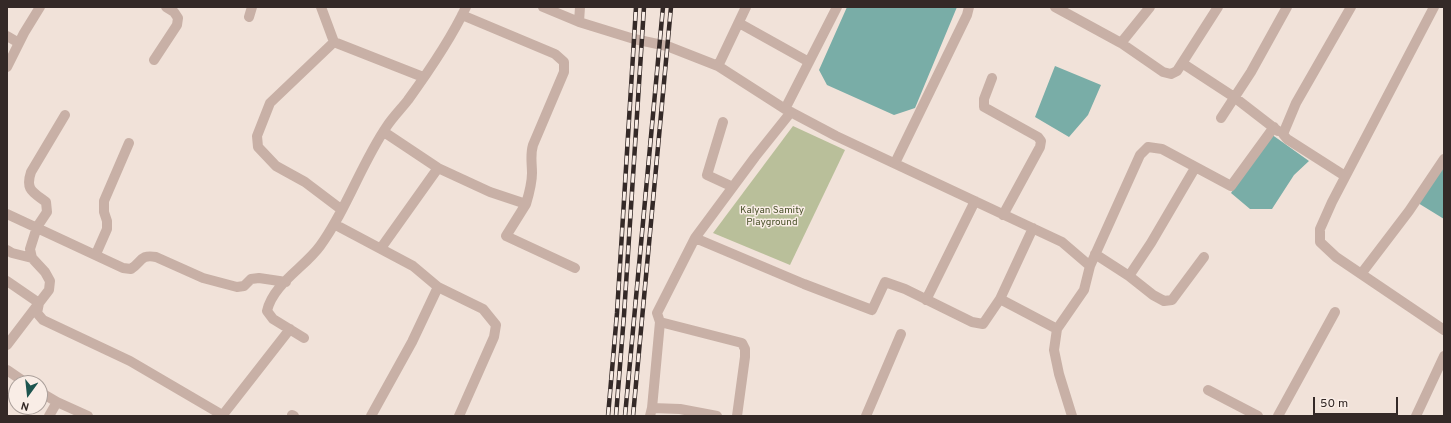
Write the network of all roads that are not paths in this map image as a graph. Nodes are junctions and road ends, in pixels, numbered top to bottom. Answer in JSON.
{"nodes":[{"id":1,"x":40,"y":7,"type":"edge"},
{"id":2,"x":166,"y":7,"type":"edge"},
{"id":3,"x":321,"y":7,"type":"edge"},
{"id":4,"x":543,"y":7,"type":"edge"},
{"id":5,"x":580,"y":7,"type":"edge"},
{"id":6,"x":746,"y":7,"type":"edge"},
{"id":7,"x":969,"y":7,"type":"edge"},
{"id":8,"x":1055,"y":7,"type":"edge"},
{"id":9,"x":1150,"y":7,"type":"edge"},
{"id":10,"x":1218,"y":7,"type":"edge"},
{"id":11,"x":1287,"y":7,"type":"edge"},
{"id":12,"x":1351,"y":7,"type":"edge"},
{"id":13,"x":1434,"y":7,"type":"edge"},
{"id":14,"x":835,"y":8,"type":"edge"},
{"id":15,"x":464,"y":11,"type":"edge"},
{"id":16,"x":579,"y":22,"type":"junction"},
{"id":17,"x":739,"y":23,"type":"junction"},
{"id":18,"x":7,"y":36,"type":"edge"},
{"id":19,"x":334,"y":42,"type":"junction"},
{"id":20,"x":19,"y":43,"type":"junction"},
{"id":21,"x":1121,"y":43,"type":"junction"},
{"id":22,"x":154,"y":60,"type":"dead end"},
{"id":23,"x":809,"y":62,"type":"junction"},
{"id":24,"x":1182,"y":63,"type":"junction"},
{"id":25,"x":718,"y":66,"type":"junction"},
{"id":26,"x":7,"y":67,"type":"edge"},
{"id":27,"x":423,"y":78,"type":"junction"},
{"id":28,"x":992,"y":78,"type":"dead end"},
{"id":29,"x":1234,"y":97,"type":"junction"},
{"id":30,"x":788,"y":111,"type":"junction"},
{"id":31,"x":65,"y":115,"type":"dead end"},
{"id":32,"x":1221,"y":118,"type":"dead end"},
{"id":33,"x":723,"y":122,"type":"dead end"},
{"id":34,"x":1274,"y":127,"type":"junction"},
{"id":35,"x":384,"y":132,"type":"junction"},
{"id":36,"x":1283,"y":134,"type":"junction"},
{"id":37,"x":129,"y":143,"type":"dead end"},
{"id":38,"x":1444,"y":159,"type":"edge"},
{"id":39,"x":895,"y":163,"type":"junction"},
{"id":40,"x":438,"y":168,"type":"junction"},
{"id":41,"x":1195,"y":168,"type":"junction"},
{"id":42,"x":1346,"y":176,"type":"junction"},
{"id":43,"x":733,"y":187,"type":"junction"},
{"id":44,"x":976,"y":201,"type":"junction"},
{"id":45,"x":526,"y":204,"type":"junction"},
{"id":46,"x":342,"y":210,"type":"junction"},
{"id":47,"x":7,"y":214,"type":"edge"},
{"id":48,"x":1003,"y":215,"type":"junction"},
{"id":49,"x":334,"y":224,"type":"junction"},
{"id":50,"x":37,"y":227,"type":"junction"},
{"id":51,"x":1033,"y":228,"type":"junction"},
{"id":52,"x":695,"y":238,"type":"junction"},
{"id":53,"x":381,"y":248,"type":"junction"},
{"id":54,"x":7,"y":250,"type":"edge"},
{"id":55,"x":96,"y":254,"type":"junction"},
{"id":56,"x":1095,"y":254,"type":"junction"},
{"id":57,"x":1204,"y":257,"type":"dead end"},
{"id":58,"x":32,"y":258,"type":"junction"},
{"id":59,"x":1090,"y":266,"type":"junction"},
{"id":60,"x":575,"y":268,"type":"dead end"},
{"id":61,"x":1361,"y":274,"type":"junction"},
{"id":62,"x":1129,"y":276,"type":"junction"},
{"id":63,"x":7,"y":281,"type":"edge"},
{"id":64,"x":286,"y":282,"type":"junction"},
{"id":65,"x":438,"y":287,"type":"junction"},
{"id":66,"x":1000,"y":298,"type":"junction"},
{"id":67,"x":926,"y":300,"type":"junction"},
{"id":68,"x":39,"y":303,"type":"junction"},
{"id":69,"x":1335,"y":312,"type":"dead end"},
{"id":70,"x":660,"y":322,"type":"junction"},
{"id":71,"x":290,"y":329,"type":"junction"},
{"id":72,"x":1057,"y":329,"type":"junction"},
{"id":73,"x":1444,"y":330,"type":"edge"},
{"id":74,"x":901,"y":334,"type":"dead end"},
{"id":75,"x":304,"y":338,"type":"dead end"},
{"id":76,"x":7,"y":345,"type":"edge"},
{"id":77,"x":1444,"y":356,"type":"edge"},
{"id":78,"x":1208,"y":390,"type":"dead end"},
{"id":79,"x":48,"y":397,"type":"edge"},
{"id":80,"x":57,"y":402,"type":"junction"},
{"id":81,"x":651,"y":412,"type":"edge"},
{"id":82,"x":49,"y":416,"type":"edge"},
{"id":83,"x":88,"y":416,"type":"edge"},
{"id":84,"x":223,"y":416,"type":"edge"},
{"id":85,"x":371,"y":416,"type":"edge"},
{"id":86,"x":459,"y":416,"type":"edge"},
{"id":87,"x":717,"y":416,"type":"edge"},
{"id":88,"x":737,"y":416,"type":"edge"},
{"id":89,"x":866,"y":416,"type":"edge"},
{"id":90,"x":1072,"y":416,"type":"edge"},
{"id":91,"x":1258,"y":416,"type":"edge"},
{"id":92,"x":1278,"y":416,"type":"edge"},
{"id":93,"x":1416,"y":416,"type":"edge"}],
"edges":[{"from":1,"to":20,"type":"street"},
{"from":2,"to":22,"type":"street"},
{"from":3,"to":19,"type":"street"},
{"from":4,"to":16,"type":"street"},
{"from":5,"to":16,"type":"street"},
{"from":6,"to":17,"type":"street"},
{"from":7,"to":39,"type":"street"},
{"from":8,"to":21,"type":"street"},
{"from":9,"to":21,"type":"street"},
{"from":10,"to":24,"type":"street"},
{"from":11,"to":29,"type":"street"},
{"from":12,"to":36,"type":"street"},
{"from":13,"to":42,"type":"street"},
{"from":14,"to":23,"type":"street"},
{"from":15,"to":27,"type":"street"},
{"from":15,"to":45,"type":"street"},
{"from":16,"to":25,"type":"street"},
{"from":17,"to":23,"type":"street"},
{"from":17,"to":25,"type":"street"},
{"from":18,"to":20,"type":"street"},
{"from":19,"to":27,"type":"street"},
{"from":19,"to":46,"type":"street"},
{"from":20,"to":26,"type":"street"},
{"from":21,"to":24,"type":"street"},
{"from":23,"to":30,"type":"street"},
{"from":24,"to":29,"type":"street"},
{"from":25,"to":30,"type":"street"},
{"from":27,"to":35,"type":"street"},
{"from":28,"to":48,"type":"street"},
{"from":29,"to":32,"type":"street"},
{"from":29,"to":34,"type":"street"},
{"from":30,"to":39,"type":"street"},
{"from":30,"to":43,"type":"street"},
{"from":31,"to":50,"type":"street"},
{"from":33,"to":43,"type":"street"},
{"from":34,"to":36,"type":"street"},
{"from":34,"to":41,"type":"street"},
{"from":35,"to":40,"type":"street"},
{"from":35,"to":46,"type":"street"},
{"from":36,"to":42,"type":"street"},
{"from":37,"to":55,"type":"street"},
{"from":38,"to":61,"type":"street"},
{"from":39,"to":44,"type":"street"},
{"from":40,"to":45,"type":"street"},
{"from":40,"to":53,"type":"street"},
{"from":41,"to":56,"type":"street"},
{"from":41,"to":62,"type":"street"},
{"from":42,"to":61,"type":"street"},
{"from":43,"to":52,"type":"street"},
{"from":44,"to":48,"type":"street"},
{"from":44,"to":67,"type":"street"},
{"from":45,"to":60,"type":"street"},
{"from":46,"to":49,"type":"street"},
{"from":47,"to":50,"type":"street"},
{"from":48,"to":51,"type":"street"},
{"from":49,"to":53,"type":"street"},
{"from":49,"to":64,"type":"street"},
{"from":50,"to":55,"type":"street"},
{"from":50,"to":58,"type":"street"},
{"from":51,"to":59,"type":"street"},
{"from":51,"to":66,"type":"street"},
{"from":52,"to":67,"type":"street"},
{"from":52,"to":70,"type":"street"},
{"from":53,"to":65,"type":"street"},
{"from":54,"to":58,"type":"street"},
{"from":55,"to":64,"type":"street"},
{"from":56,"to":59,"type":"street"},
{"from":56,"to":62,"type":"street"},
{"from":57,"to":62,"type":"street"},
{"from":58,"to":68,"type":"street"},
{"from":59,"to":72,"type":"street"},
{"from":61,"to":73,"type":"street"},
{"from":63,"to":68,"type":"street"},
{"from":64,"to":71,"type":"street"},
{"from":65,"to":85,"type":"street"},
{"from":65,"to":86,"type":"street"},
{"from":66,"to":67,"type":"street"},
{"from":66,"to":72,"type":"street"},
{"from":68,"to":76,"type":"street"},
{"from":68,"to":84,"type":"street"},
{"from":69,"to":92,"type":"street"},
{"from":70,"to":81,"type":"street"},
{"from":70,"to":88,"type":"street"},
{"from":71,"to":75,"type":"street"},
{"from":71,"to":84,"type":"street"},
{"from":72,"to":90,"type":"street"},
{"from":74,"to":89,"type":"street"},
{"from":77,"to":93,"type":"street"},
{"from":78,"to":91,"type":"street"},
{"from":79,"to":80,"type":"street"},
{"from":80,"to":82,"type":"street"},
{"from":80,"to":83,"type":"street"},
{"from":81,"to":87,"type":"street"}]}
